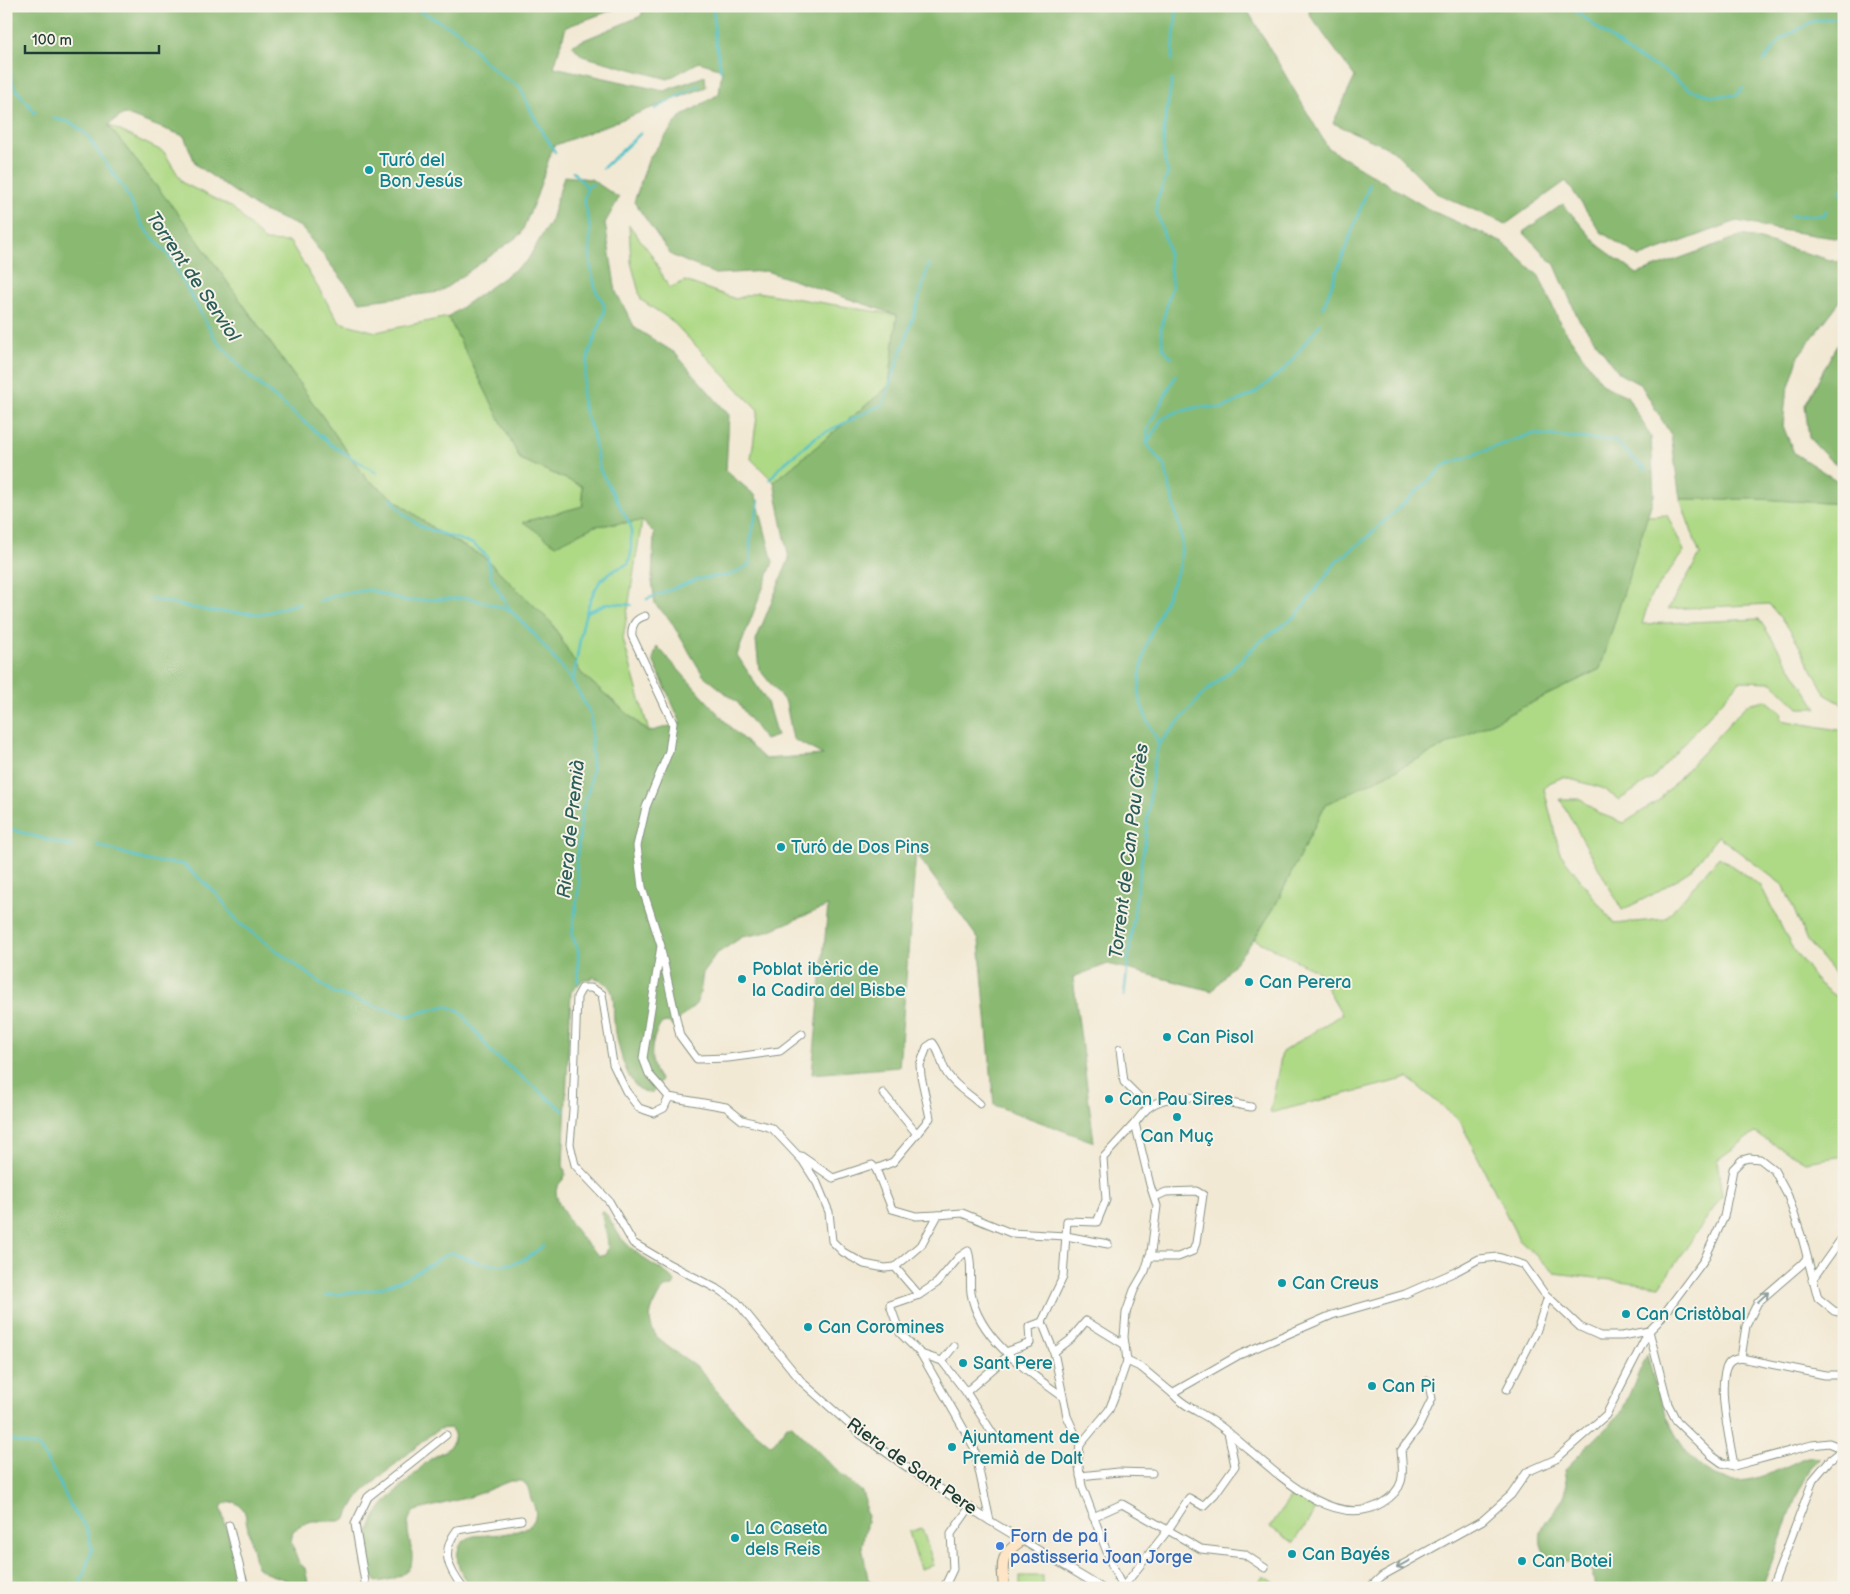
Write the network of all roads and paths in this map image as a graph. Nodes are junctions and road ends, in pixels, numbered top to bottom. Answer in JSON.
{"nodes":[{"id":1,"x":645,"y":616,"type":"dead end"},
{"id":2,"x":661,"y":946,"type":"junction"},
{"id":3,"x":802,"y":1034,"type":"dead end"},
{"id":4,"x":1120,"y":1049,"type":"dead end"},
{"id":5,"x":883,"y":1093,"type":"dead end"},
{"id":6,"x":669,"y":1097,"type":"junction"},
{"id":7,"x":980,"y":1104,"type":"dead end"},
{"id":8,"x":1149,"y":1107,"type":"junction"},
{"id":9,"x":1251,"y":1108,"type":"dead end"},
{"id":10,"x":1135,"y":1123,"type":"junction"},
{"id":11,"x":917,"y":1134,"type":"junction"},
{"id":12,"x":793,"y":1150,"type":"junction"},
{"id":13,"x":876,"y":1169,"type":"junction"},
{"id":14,"x":1155,"y":1198,"type":"junction"},
{"id":15,"x":938,"y":1215,"type":"junction"},
{"id":16,"x":1844,"y":1235,"type":"edge"},
{"id":17,"x":1066,"y":1236,"type":"junction"},
{"id":18,"x":1108,"y":1244,"type":"dead end"},
{"id":19,"x":1149,"y":1258,"type":"junction"},
{"id":20,"x":1807,"y":1258,"type":"junction"},
{"id":21,"x":895,"y":1267,"type":"junction"},
{"id":22,"x":1812,"y":1280,"type":"junction"},
{"id":23,"x":919,"y":1295,"type":"junction"},
{"id":24,"x":1548,"y":1296,"type":"junction"},
{"id":25,"x":1844,"y":1313,"type":"edge"},
{"id":26,"x":1042,"y":1322,"type":"junction"},
{"id":27,"x":1649,"y":1331,"type":"junction"},
{"id":28,"x":1125,"y":1345,"type":"junction"},
{"id":29,"x":954,"y":1346,"type":"dead end"},
{"id":30,"x":1054,"y":1352,"type":"junction"},
{"id":31,"x":921,"y":1354,"type":"junction"},
{"id":32,"x":1008,"y":1354,"type":"junction"},
{"id":33,"x":1741,"y":1358,"type":"junction"},
{"id":34,"x":942,"y":1361,"type":"junction"},
{"id":35,"x":1127,"y":1362,"type":"junction"},
{"id":36,"x":1844,"y":1375,"type":"edge"},
{"id":37,"x":1428,"y":1381,"type":"dead end"},
{"id":38,"x":1507,"y":1389,"type":"dead end"},
{"id":39,"x":966,"y":1392,"type":"junction"},
{"id":40,"x":1172,"y":1393,"type":"junction"},
{"id":41,"x":1062,"y":1396,"type":"junction"},
{"id":42,"x":1228,"y":1432,"type":"junction"},
{"id":43,"x":446,"y":1435,"type":"dead end"},
{"id":44,"x":995,"y":1437,"type":"dead end"},
{"id":45,"x":1080,"y":1444,"type":"junction"},
{"id":46,"x":1844,"y":1449,"type":"edge"},
{"id":47,"x":1734,"y":1466,"type":"junction"},
{"id":48,"x":1152,"y":1473,"type":"dead end"},
{"id":49,"x":1080,"y":1476,"type":"junction"},
{"id":50,"x":970,"y":1507,"type":"junction"},
{"id":51,"x":1093,"y":1516,"type":"junction"},
{"id":52,"x":521,"y":1520,"type":"dead end"},
{"id":53,"x":990,"y":1521,"type":"junction"},
{"id":54,"x":229,"y":1525,"type":"dead end"},
{"id":55,"x":1168,"y":1530,"type":"junction"},
{"id":56,"x":1021,"y":1540,"type":"junction"},
{"id":57,"x":1265,"y":1568,"type":"dead end"},
{"id":58,"x":246,"y":1588,"type":"edge"},
{"id":59,"x":366,"y":1588,"type":"edge"},
{"id":60,"x":463,"y":1588,"type":"edge"},
{"id":61,"x":944,"y":1588,"type":"edge"},
{"id":62,"x":1004,"y":1588,"type":"edge"},
{"id":63,"x":1102,"y":1588,"type":"edge"},
{"id":64,"x":1123,"y":1588,"type":"edge"},
{"id":65,"x":1368,"y":1588,"type":"edge"},
{"id":66,"x":1772,"y":1588,"type":"edge"}],
"edges":[{"from":1,"to":2,"type":"street"},
{"from":2,"to":3,"type":"street"},
{"from":2,"to":6,"type":"street"},
{"from":4,"to":8,"type":"street"},
{"from":5,"to":11,"type":"street"},
{"from":6,"to":12,"type":"street"},
{"from":6,"to":50,"type":"street","name":"Riera de Sant Pere"},
{"from":7,"to":11,"type":"street"},
{"from":8,"to":9,"type":"street"},
{"from":8,"to":10,"type":"street"},
{"from":10,"to":14,"type":"street"},
{"from":10,"to":17,"type":"street"},
{"from":11,"to":13,"type":"street"},
{"from":12,"to":13,"type":"street"},
{"from":12,"to":21,"type":"street"},
{"from":13,"to":15,"type":"street"},
{"from":14,"to":19,"type":"street"},
{"from":14,"to":19,"type":"street"},
{"from":15,"to":17,"type":"street"},
{"from":15,"to":21,"type":"street"},
{"from":16,"to":22,"type":"street"},
{"from":17,"to":18,"type":"street"},
{"from":17,"to":26,"type":"street"},
{"from":19,"to":28,"type":"street"},
{"from":20,"to":22,"type":"street"},
{"from":20,"to":27,"type":"street"},
{"from":33,"to":20,"type":"street","one_way":true},
{"from":21,"to":23,"type":"street"},
{"from":22,"to":25,"type":"street"},
{"from":23,"to":31,"type":"street"},
{"from":23,"to":32,"type":"street"},
{"from":24,"to":27,"type":"street"},
{"from":24,"to":38,"type":"street"},
{"from":24,"to":40,"type":"street"},
{"from":26,"to":30,"type":"street"},
{"from":26,"to":32,"type":"street"},
{"from":27,"to":47,"type":"street"},
{"from":27,"to":65,"type":"street","one_way":true},
{"from":28,"to":30,"type":"street"},
{"from":28,"to":35,"type":"street"},
{"from":29,"to":34,"type":"street"},
{"from":30,"to":41,"type":"street"},
{"from":31,"to":34,"type":"street"},
{"from":31,"to":53,"type":"street"},
{"from":32,"to":39,"type":"street"},
{"from":32,"to":41,"type":"street"},
{"from":33,"to":36,"type":"street"},
{"from":33,"to":47,"type":"street"},
{"from":34,"to":39,"type":"street"},
{"from":35,"to":40,"type":"street"},
{"from":35,"to":45,"type":"street"},
{"from":37,"to":42,"type":"street"},
{"from":39,"to":44,"type":"street"},
{"from":40,"to":42,"type":"street"},
{"from":41,"to":45,"type":"street"},
{"from":42,"to":55,"type":"street"},
{"from":43,"to":59,"type":"street"},
{"from":45,"to":49,"type":"street"},
{"from":46,"to":47,"type":"street"},
{"from":46,"to":66,"type":"street"},
{"from":48,"to":49,"type":"street"},
{"from":49,"to":51,"type":"street"},
{"from":50,"to":53,"type":"street","name":"Riera de Sant Pere"},
{"from":50,"to":61,"type":"street"},
{"from":51,"to":55,"type":"street"},
{"from":51,"to":64,"type":"street"},
{"from":52,"to":60,"type":"street"},
{"from":53,"to":56,"type":"street","name":"Riera de Sant Pere"},
{"from":54,"to":58,"type":"street"},
{"from":55,"to":57,"type":"street"},
{"from":55,"to":64,"type":"street"},
{"from":56,"to":62,"type":"street"},
{"from":56,"to":63,"type":"street","name":"Riera de Sant Pere"}]}
